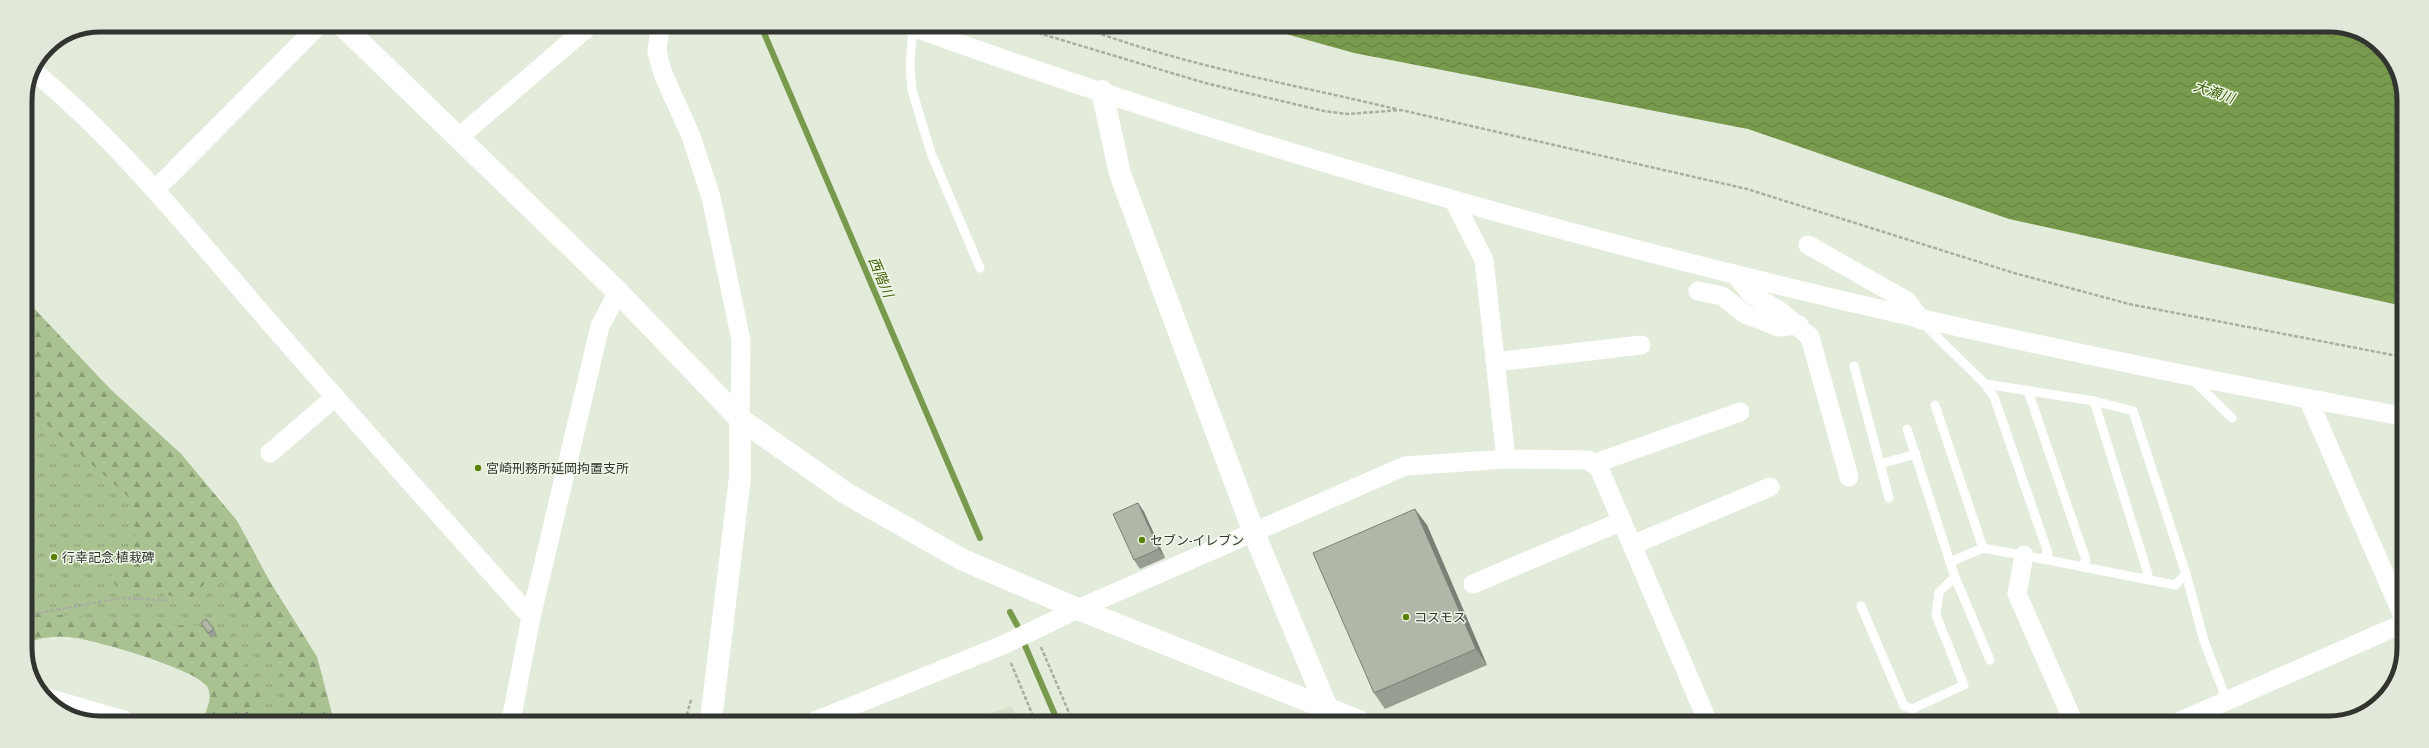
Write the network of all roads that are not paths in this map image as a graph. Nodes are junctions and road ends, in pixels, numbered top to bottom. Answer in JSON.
{"nodes":[{"id":1,"x":312,"y":32,"type":"edge"},
{"id":2,"x":349,"y":32,"type":"edge"},
{"id":3,"x":582,"y":32,"type":"edge"},
{"id":4,"x":659,"y":32,"type":"edge"},
{"id":5,"x":912,"y":32,"type":"edge"},
{"id":6,"x":930,"y":32,"type":"edge"},
{"id":7,"x":37,"y":74,"type":"edge"},
{"id":8,"x":1102,"y":91,"type":"junction"},
{"id":9,"x":458,"y":138,"type":"junction"},
{"id":10,"x":155,"y":190,"type":"junction"},
{"id":11,"x":1454,"y":201,"type":"junction"},
{"id":12,"x":1808,"y":245,"type":"dead end"},
{"id":13,"x":980,"y":268,"type":"dead end"},
{"id":14,"x":1735,"y":274,"type":"junction"},
{"id":15,"x":1698,"y":291,"type":"dead end"},
{"id":16,"x":618,"y":292,"type":"junction"},
{"id":17,"x":1921,"y":320,"type":"junction"},
{"id":18,"x":1799,"y":325,"type":"junction"},
{"id":19,"x":1641,"y":345,"type":"dead end"},
{"id":20,"x":1495,"y":362,"type":"junction"},
{"id":21,"x":1854,"y":366,"type":"dead end"},
{"id":22,"x":2188,"y":374,"type":"junction"},
{"id":23,"x":1985,"y":384,"type":"junction"},
{"id":24,"x":2028,"y":390,"type":"junction"},
{"id":25,"x":334,"y":397,"type":"junction"},
{"id":26,"x":2308,"y":399,"type":"junction"},
{"id":27,"x":2094,"y":401,"type":"junction"},
{"id":28,"x":1935,"y":405,"type":"dead end"},
{"id":29,"x":1740,"y":412,"type":"dead end"},
{"id":30,"x":2397,"y":415,"type":"edge"},
{"id":31,"x":2232,"y":418,"type":"dead end"},
{"id":32,"x":740,"y":419,"type":"junction"},
{"id":33,"x":1907,"y":429,"type":"dead end"},
{"id":34,"x":270,"y":453,"type":"dead end"},
{"id":35,"x":1916,"y":454,"type":"junction"},
{"id":36,"x":1506,"y":459,"type":"junction"},
{"id":37,"x":1593,"y":464,"type":"junction"},
{"id":38,"x":1880,"y":464,"type":"junction"},
{"id":39,"x":1849,"y":477,"type":"dead end"},
{"id":40,"x":1770,"y":487,"type":"dead end"},
{"id":41,"x":1889,"y":498,"type":"dead end"},
{"id":42,"x":1622,"y":521,"type":"junction"},
{"id":43,"x":1254,"y":533,"type":"junction"},
{"id":44,"x":1632,"y":545,"type":"junction"},
{"id":45,"x":1983,"y":548,"type":"junction"},
{"id":46,"x":2024,"y":555,"type":"junction"},
{"id":47,"x":2043,"y":559,"type":"junction"},
{"id":48,"x":1950,"y":562,"type":"junction"},
{"id":49,"x":2082,"y":566,"type":"junction"},
{"id":50,"x":2186,"y":574,"type":"junction"},
{"id":51,"x":1955,"y":577,"type":"junction"},
{"id":52,"x":2144,"y":579,"type":"junction"},
{"id":53,"x":1473,"y":584,"type":"dead end"},
{"id":54,"x":2397,"y":603,"type":"edge"},
{"id":55,"x":1861,"y":606,"type":"dead end"},
{"id":56,"x":1078,"y":609,"type":"junction"},
{"id":57,"x":531,"y":617,"type":"junction"},
{"id":58,"x":2397,"y":626,"type":"edge"},
{"id":59,"x":1990,"y":660,"type":"dead end"},
{"id":60,"x":58,"y":701,"type":"edge"},
{"id":61,"x":2227,"y":701,"type":"junction"},
{"id":62,"x":1330,"y":715,"type":"edge"},
{"id":63,"x":110,"y":716,"type":"edge"},
{"id":64,"x":516,"y":716,"type":"edge"},
{"id":65,"x":712,"y":716,"type":"edge"},
{"id":66,"x":827,"y":716,"type":"edge"},
{"id":67,"x":1705,"y":716,"type":"edge"},
{"id":68,"x":2071,"y":716,"type":"edge"},
{"id":69,"x":2192,"y":716,"type":"edge"}],
"edges":[{"from":1,"to":10,"type":"street"},
{"from":2,"to":9,"type":"street"},
{"from":3,"to":9,"type":"street"},
{"from":4,"to":32,"type":"street"},
{"from":5,"to":13,"type":"lane"},
{"from":6,"to":8,"type":"street"},
{"from":7,"to":10,"type":"street"},
{"from":8,"to":11,"type":"street"},
{"from":8,"to":43,"type":"street"},
{"from":9,"to":16,"type":"street"},
{"from":10,"to":25,"type":"street"},
{"from":11,"to":14,"type":"street"},
{"from":11,"to":20,"type":"street"},
{"from":12,"to":17,"type":"street"},
{"from":14,"to":17,"type":"street"},
{"from":14,"to":18,"type":"street"},
{"from":15,"to":18,"type":"street"},
{"from":16,"to":32,"type":"street"},
{"from":16,"to":57,"type":"street"},
{"from":17,"to":22,"type":"street"},
{"from":17,"to":23,"type":"lane"},
{"from":18,"to":39,"type":"street"},
{"from":19,"to":20,"type":"street"},
{"from":20,"to":36,"type":"street"},
{"from":21,"to":38,"type":"lane"},
{"from":22,"to":26,"type":"street"},
{"from":22,"to":31,"type":"lane"},
{"from":23,"to":24,"type":"lane"},
{"from":23,"to":47,"type":"lane"},
{"from":24,"to":27,"type":"lane"},
{"from":24,"to":49,"type":"lane"},
{"from":25,"to":34,"type":"street"},
{"from":25,"to":57,"type":"street"},
{"from":26,"to":30,"type":"street"},
{"from":26,"to":54,"type":"street"},
{"from":27,"to":50,"type":"lane"},
{"from":27,"to":52,"type":"lane"},
{"from":28,"to":45,"type":"lane"},
{"from":29,"to":37,"type":"street"},
{"from":32,"to":56,"type":"street"},
{"from":32,"to":65,"type":"street"},
{"from":33,"to":35,"type":"lane"},
{"from":35,"to":38,"type":"lane"},
{"from":35,"to":48,"type":"lane"},
{"from":36,"to":37,"type":"street"},
{"from":36,"to":43,"type":"street"},
{"from":37,"to":42,"type":"street"},
{"from":38,"to":41,"type":"lane"},
{"from":40,"to":44,"type":"street"},
{"from":42,"to":44,"type":"street"},
{"from":42,"to":53,"type":"street"},
{"from":43,"to":56,"type":"street"},
{"from":43,"to":62,"type":"street"},
{"from":44,"to":67,"type":"street"},
{"from":45,"to":46,"type":"lane"},
{"from":45,"to":48,"type":"lane"},
{"from":46,"to":47,"type":"lane"},
{"from":46,"to":68,"type":"street"},
{"from":47,"to":49,"type":"lane"},
{"from":48,"to":51,"type":"lane"},
{"from":49,"to":52,"type":"lane"},
{"from":50,"to":52,"type":"lane"},
{"from":50,"to":61,"type":"lane"},
{"from":51,"to":55,"type":"lane"},
{"from":51,"to":59,"type":"lane"},
{"from":56,"to":62,"type":"street"},
{"from":56,"to":66,"type":"street"},
{"from":57,"to":64,"type":"street"},
{"from":58,"to":61,"type":"street"},
{"from":60,"to":63,"type":"street"},
{"from":61,"to":69,"type":"street"}]}
